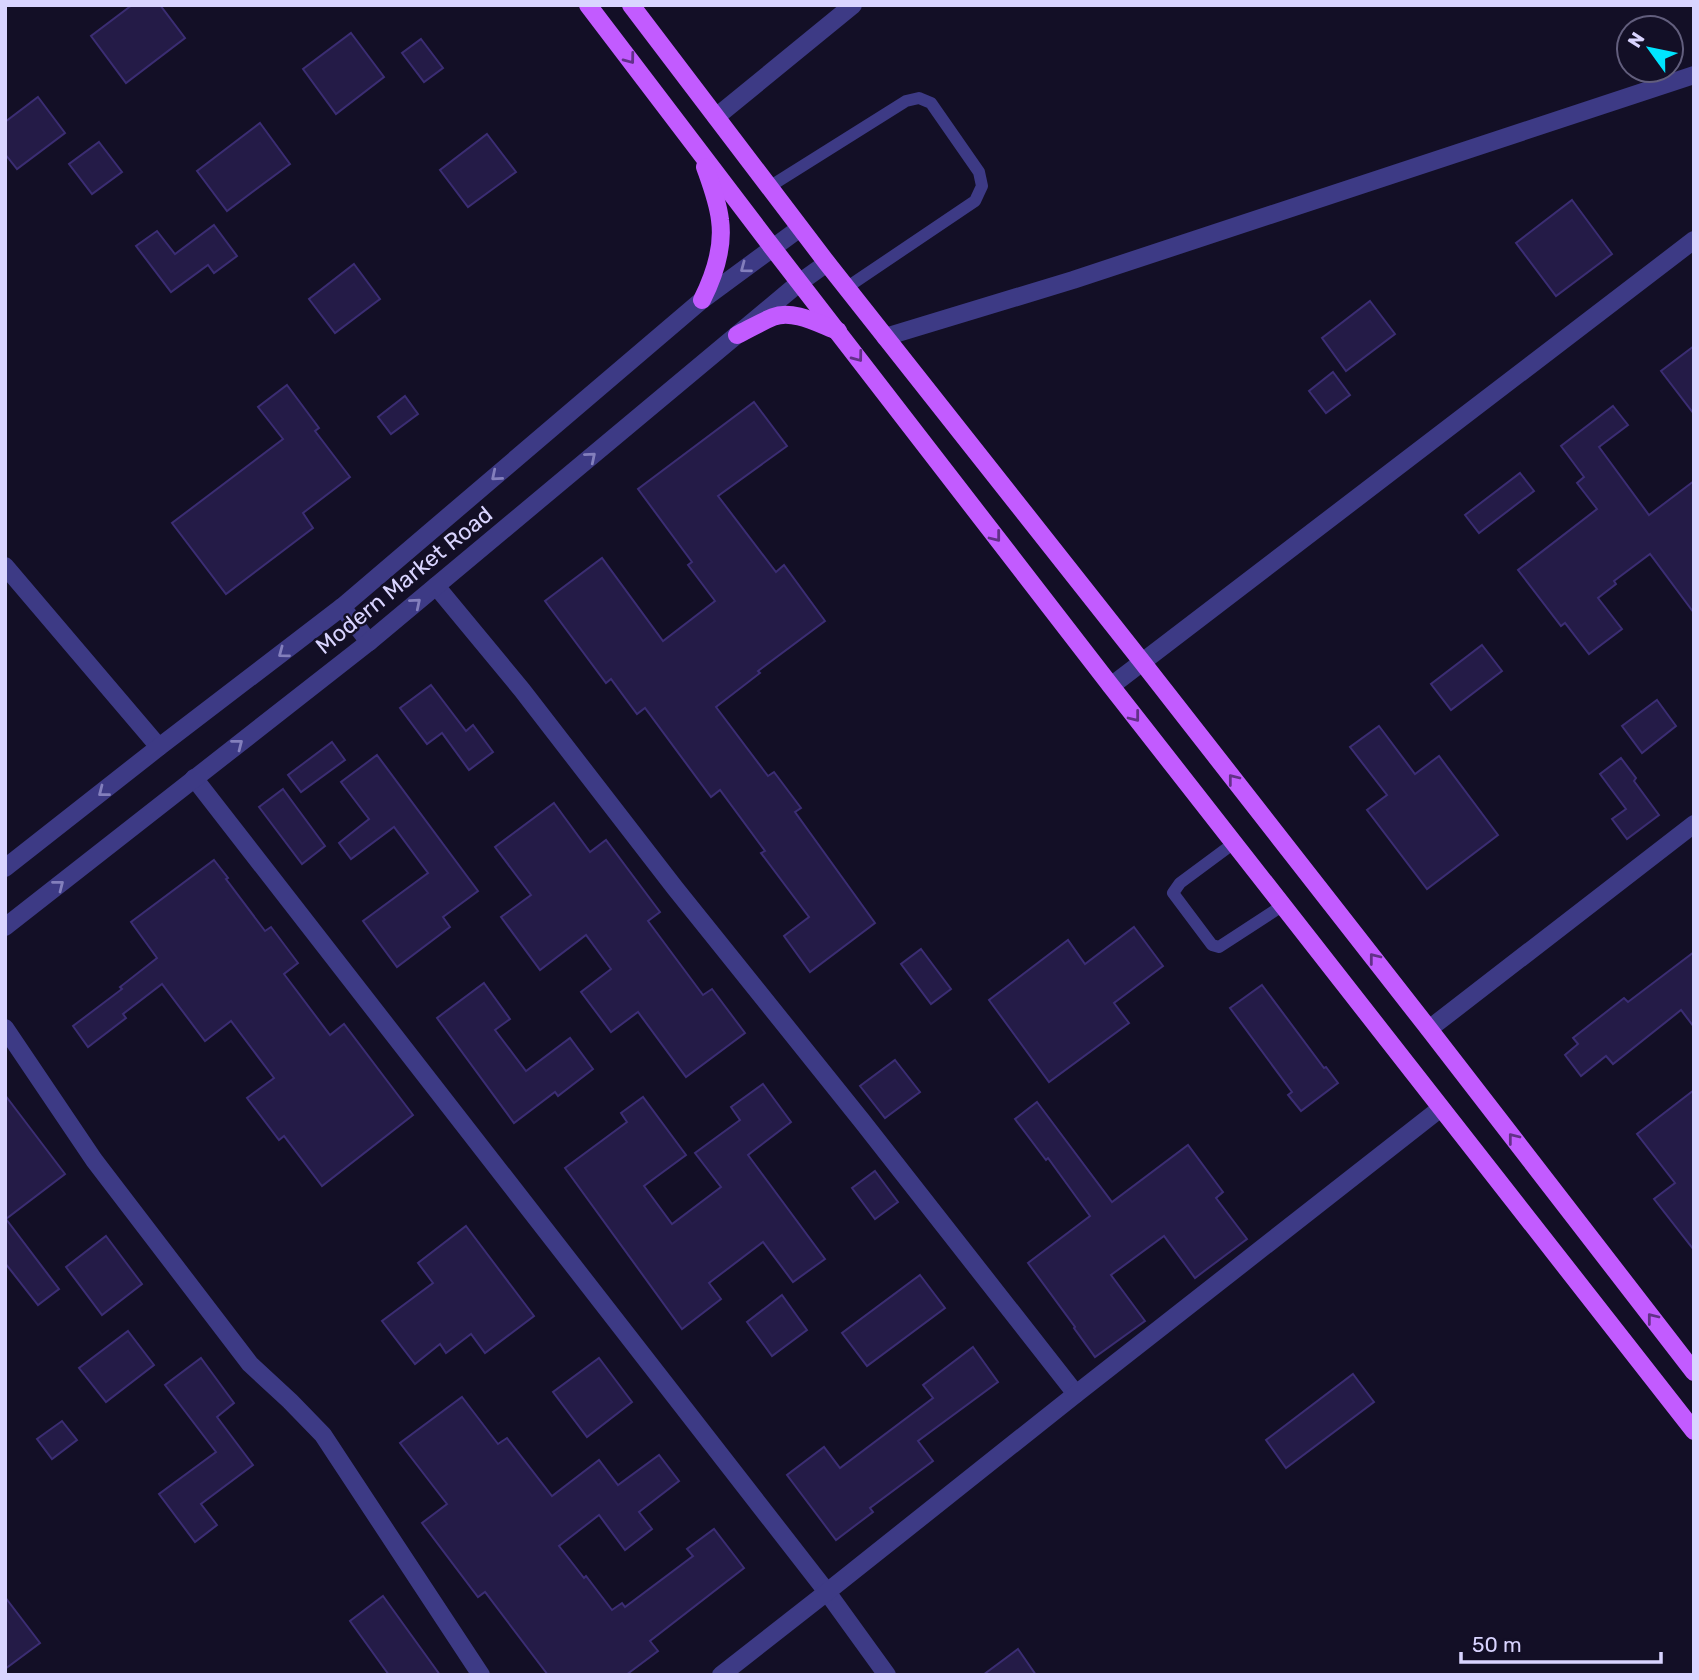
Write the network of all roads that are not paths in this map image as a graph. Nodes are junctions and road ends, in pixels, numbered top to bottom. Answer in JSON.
{"nodes":[{"id":1,"x":588,"y":5,"type":"edge"},
{"id":2,"x":631,"y":5,"type":"edge"},
{"id":3,"x":853,"y":5,"type":"edge"},
{"id":4,"x":1694,"y":75,"type":"edge"},
{"id":5,"x":716,"y":117,"type":"junction"},
{"id":6,"x":699,"y":151,"type":"junction"},
{"id":7,"x":769,"y":187,"type":"junction"},
{"id":8,"x":800,"y":228,"type":"junction"},
{"id":9,"x":1694,"y":240,"type":"edge"},
{"id":10,"x":772,"y":247,"type":"junction"},
{"id":11,"x":827,"y":263,"type":"junction"},
{"id":12,"x":799,"y":282,"type":"junction"},
{"id":13,"x":846,"y":288,"type":"junction"},
{"id":14,"x":702,"y":300,"type":"junction"},
{"id":15,"x":838,"y":331,"type":"junction"},
{"id":16,"x":737,"y":335,"type":"junction"},
{"id":17,"x":885,"y":337,"type":"junction"},
{"id":18,"x":5,"y":566,"type":"edge"},
{"id":19,"x":436,"y":586,"type":"junction"},
{"id":20,"x":342,"y":607,"type":"junction"},
{"id":21,"x":369,"y":642,"type":"junction"},
{"id":22,"x":1143,"y":663,"type":"junction"},
{"id":23,"x":1111,"y":686,"type":"junction"},
{"id":24,"x":159,"y":747,"type":"junction"},
{"id":25,"x":194,"y":778,"type":"junction"},
{"id":26,"x":1694,"y":824,"type":"edge"},
{"id":27,"x":1234,"y":843,"type":"junction"},
{"id":28,"x":5,"y":869,"type":"edge"},
{"id":29,"x":1282,"y":906,"type":"junction"},
{"id":30,"x":5,"y":927,"type":"edge"},
{"id":31,"x":5,"y":1028,"type":"edge"},
{"id":32,"x":1429,"y":1029,"type":"junction"},
{"id":33,"x":1441,"y":1108,"type":"junction"},
{"id":34,"x":1694,"y":1372,"type":"edge"},
{"id":35,"x":1076,"y":1394,"type":"junction"},
{"id":36,"x":1694,"y":1431,"type":"edge"},
{"id":37,"x":827,"y":1592,"type":"junction"},
{"id":38,"x":481,"y":1675,"type":"edge"},
{"id":39,"x":721,"y":1675,"type":"edge"},
{"id":40,"x":887,"y":1675,"type":"edge"}],
"edges":[{"from":1,"to":6,"type":"main road","one_way":true},
{"from":2,"to":5,"type":"main road"},
{"from":3,"to":5,"type":"street"},
{"from":4,"to":17,"type":"street"},
{"from":5,"to":7,"type":"main road"},
{"from":6,"to":10,"type":"main road"},
{"from":6,"to":14,"type":"main road"},
{"from":7,"to":8,"type":"main road"},
{"from":7,"to":13,"type":"lane"},
{"from":8,"to":10,"type":"street","name":"Modern Market Road"},
{"from":8,"to":11,"type":"main road"},
{"from":9,"to":22,"type":"street"},
{"from":10,"to":12,"type":"main road"},
{"from":10,"to":14,"type":"street","name":"Modern Market Road","one_way":true},
{"from":11,"to":12,"type":"street","name":"Modern Market Road"},
{"from":11,"to":13,"type":"main road"},
{"from":12,"to":15,"type":"main road"},
{"from":12,"to":16,"type":"street","name":"Modern Market Road"},
{"from":13,"to":17,"type":"main road"},
{"from":14,"to":20,"type":"street","name":"Modern Market Road","one_way":true},
{"from":15,"to":16,"type":"main road"},
{"from":15,"to":23,"type":"main road","one_way":true},
{"from":19,"to":16,"type":"street","name":"Modern Market Road","one_way":true},
{"from":17,"to":22,"type":"main road"},
{"from":18,"to":24,"type":"street"},
{"from":21,"to":19,"type":"street","name":"Modern Market Road","one_way":true},
{"from":19,"to":35,"type":"street"},
{"from":20,"to":21,"type":"street"},
{"from":20,"to":24,"type":"street","name":"Modern Market Road","one_way":true},
{"from":25,"to":21,"type":"street","name":"Modern Market Road","one_way":true},
{"from":22,"to":23,"type":"street"},
{"from":32,"to":22,"type":"main road","one_way":true},
{"from":23,"to":27,"type":"main road","one_way":true},
{"from":24,"to":28,"type":"street","name":"Modern Market Road","one_way":true},
{"from":30,"to":25,"type":"street","name":"Modern Market Road","one_way":true},
{"from":25,"to":37,"type":"street"},
{"from":26,"to":32,"type":"street"},
{"from":27,"to":29,"type":"main road"},
{"from":27,"to":29,"type":"lane"},
{"from":29,"to":33,"type":"main road"},
{"from":31,"to":38,"type":"street"},
{"from":34,"to":32,"type":"main road","one_way":true},
{"from":33,"to":35,"type":"street"},
{"from":33,"to":36,"type":"main road"},
{"from":35,"to":37,"type":"street"},
{"from":37,"to":39,"type":"street"},
{"from":37,"to":40,"type":"street"}]}
